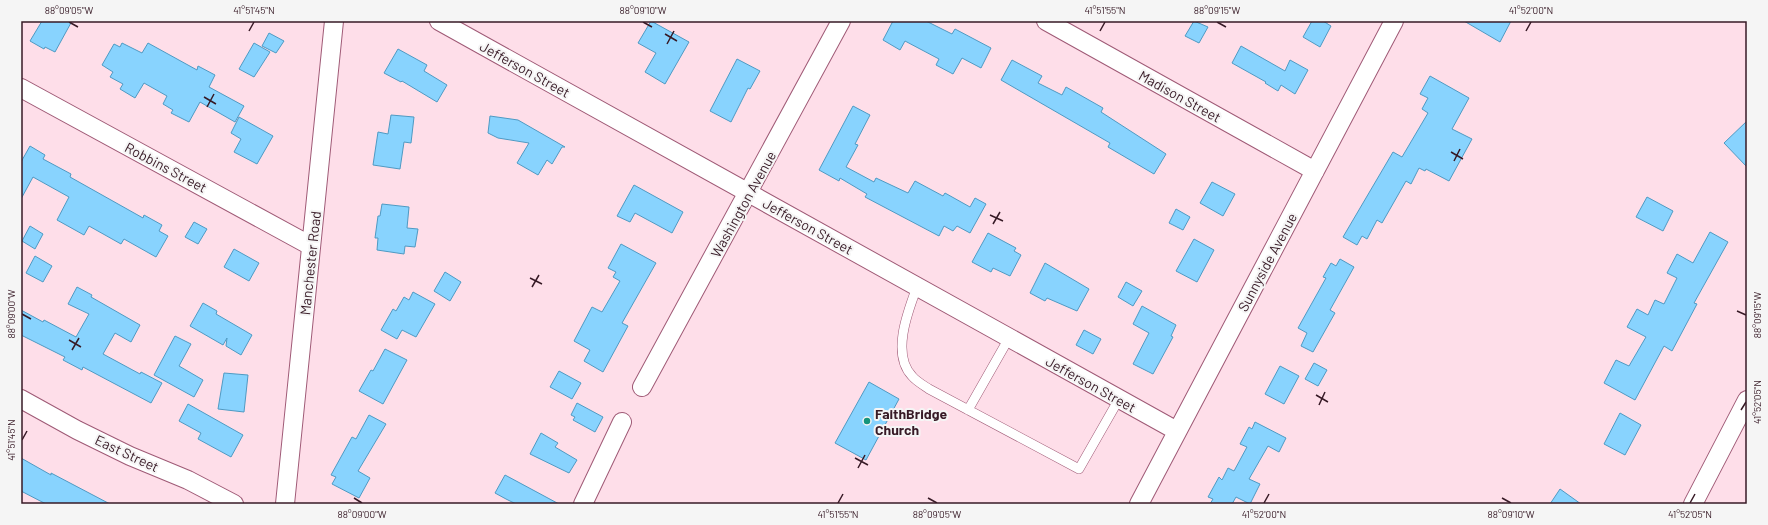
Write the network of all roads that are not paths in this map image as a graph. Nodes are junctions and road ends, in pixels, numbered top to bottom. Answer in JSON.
{"nodes":[{"id":1,"x":334,"y":21,"type":"edge"},
{"id":2,"x":439,"y":21,"type":"edge"},
{"id":3,"x":841,"y":21,"type":"edge"},
{"id":4,"x":1046,"y":21,"type":"edge"},
{"id":5,"x":1394,"y":21,"type":"edge"},
{"id":6,"x":21,"y":88,"type":"edge"},
{"id":7,"x":1315,"y":171,"type":"junction"},
{"id":8,"x":749,"y":193,"type":"junction"},
{"id":9,"x":311,"y":246,"type":"junction"},
{"id":10,"x":917,"y":287,"type":"junction"},
{"id":11,"x":1009,"y":338,"type":"junction"},
{"id":12,"x":642,"y":387,"type":"dead end"},
{"id":13,"x":21,"y":399,"type":"edge"},
{"id":14,"x":1119,"y":399,"type":"junction"},
{"id":15,"x":1747,"y":400,"type":"edge"},
{"id":16,"x":968,"y":410,"type":"junction"},
{"id":17,"x":622,"y":422,"type":"dead end"},
{"id":18,"x":1177,"y":431,"type":"junction"},
{"id":19,"x":234,"y":504,"type":"edge"},
{"id":20,"x":284,"y":504,"type":"edge"},
{"id":21,"x":582,"y":504,"type":"edge"},
{"id":22,"x":1139,"y":504,"type":"edge"},
{"id":23,"x":1693,"y":504,"type":"edge"}],
"edges":[{"from":1,"to":9,"type":"street","name":"Manchester Road"},
{"from":2,"to":8,"type":"street","name":"Jefferson Street"},
{"from":3,"to":8,"type":"street","name":"Washington Avenue"},
{"from":4,"to":7,"type":"street","name":"Madison Street"},
{"from":5,"to":7,"type":"street","name":"Sunnyside Avenue"},
{"from":6,"to":9,"type":"street","name":"Robbins Street"},
{"from":7,"to":18,"type":"street","name":"Sunnyside Avenue"},
{"from":8,"to":10,"type":"street","name":"Jefferson Street"},
{"from":8,"to":12,"type":"street","name":"Washington Avenue"},
{"from":9,"to":20,"type":"street","name":"Manchester Road"},
{"from":10,"to":11,"type":"street","name":"Jefferson Street"},
{"from":10,"to":16,"type":"lane"},
{"from":11,"to":14,"type":"street","name":"Jefferson Street"},
{"from":11,"to":16,"type":"lane"},
{"from":13,"to":19,"type":"street","name":"East Street"},
{"from":14,"to":16,"type":"lane"},
{"from":14,"to":18,"type":"street","name":"Jefferson Street"},
{"from":15,"to":23,"type":"street"},
{"from":17,"to":21,"type":"street"},
{"from":18,"to":22,"type":"street","name":"Sunnyside Avenue"}]}
